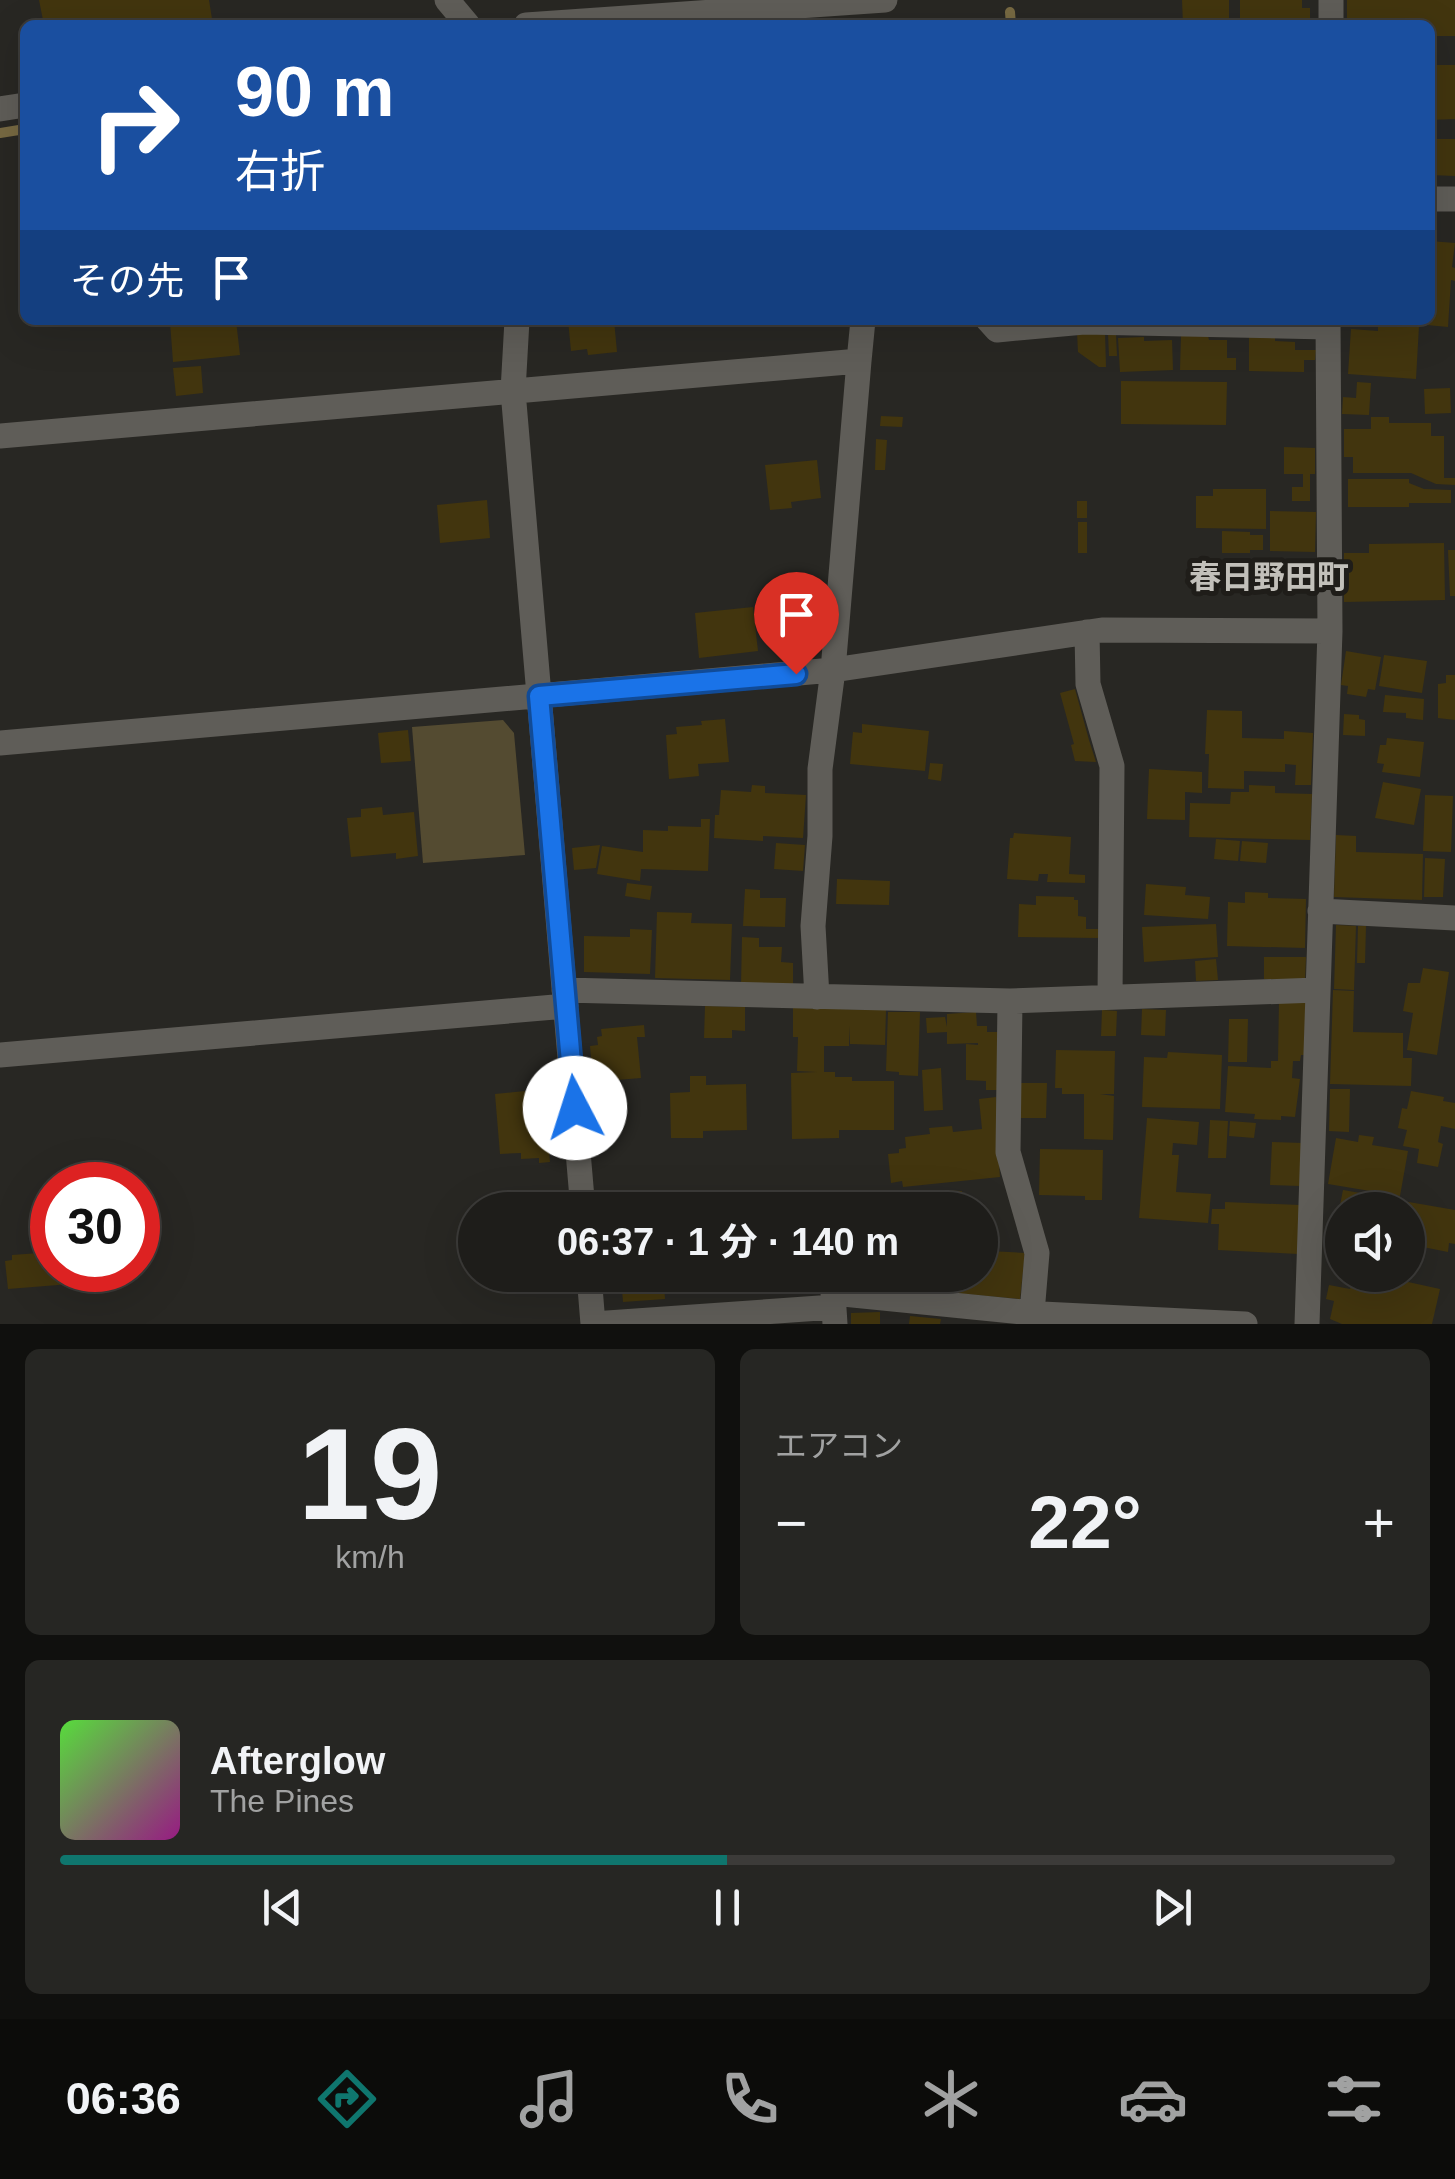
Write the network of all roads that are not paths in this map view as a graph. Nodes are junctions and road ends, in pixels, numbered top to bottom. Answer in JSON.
{"nodes":[{"id":1,"x":447,"y":0,"type":"edge"},
{"id":2,"x":885,"y":0,"type":"edge"},
{"id":3,"x":464,"y":20,"type":"edge"},
{"id":4,"x":598,"y":20,"type":"edge"},
{"id":5,"x":517,"y":325,"type":"edge"},
{"id":6,"x":863,"y":325,"type":"edge"},
{"id":7,"x":992,"y":325,"type":"edge"},
{"id":8,"x":1051,"y":325,"type":"edge"},
{"id":9,"x":1328,"y":325,"type":"edge"},
{"id":10,"x":860,"y":361,"type":"junction"},
{"id":11,"x":513,"y":391,"type":"junction"},
{"id":12,"x":0,"y":436,"type":"edge"},
{"id":13,"x":1330,"y":631,"type":"junction"},
{"id":14,"x":1087,"y":632,"type":"junction"},
{"id":15,"x":832,"y":670,"type":"junction"},
{"id":16,"x":539,"y":696,"type":"junction"},
{"id":17,"x":0,"y":743,"type":"edge"},
{"id":18,"x":1320,"y":911,"type":"junction"},
{"id":19,"x":1455,"y":918,"type":"edge"},
{"id":20,"x":1317,"y":990,"type":"junction"},
{"id":21,"x":1110,"y":997,"type":"junction"},
{"id":22,"x":565,"y":998,"type":"junction"},
{"id":23,"x":817,"y":998,"type":"junction"},
{"id":24,"x":1010,"y":1000,"type":"junction"},
{"id":25,"x":0,"y":1054,"type":"edge"},
{"id":26,"x":582,"y":1192,"type":"edge"},
{"id":27,"x":590,"y":1292,"type":"edge"},
{"id":28,"x":835,"y":1316,"type":"edge"},
{"id":29,"x":1039,"y":1317,"type":"edge"},
{"id":30,"x":593,"y":1324,"type":"edge"},
{"id":31,"x":1245,"y":1324,"type":"edge"},
{"id":32,"x":1307,"y":1324,"type":"edge"}],
"edges":[{"from":1,"to":3,"type":"street"},
{"from":2,"to":4,"type":"street"},
{"from":5,"to":11,"type":"street"},
{"from":6,"to":10,"type":"street"},
{"from":7,"to":8,"type":"street"},
{"from":9,"to":13,"type":"street"},
{"from":10,"to":11,"type":"street"},
{"from":10,"to":15,"type":"street"},
{"from":11,"to":12,"type":"street"},
{"from":11,"to":16,"type":"street"},
{"from":13,"to":14,"type":"street"},
{"from":13,"to":18,"type":"street"},
{"from":14,"to":15,"type":"street"},
{"from":14,"to":21,"type":"street"},
{"from":15,"to":16,"type":"street"},
{"from":15,"to":23,"type":"street"},
{"from":16,"to":17,"type":"street"},
{"from":16,"to":22,"type":"street"},
{"from":18,"to":19,"type":"street"},
{"from":18,"to":20,"type":"street"},
{"from":20,"to":21,"type":"street"},
{"from":20,"to":32,"type":"street"},
{"from":21,"to":24,"type":"street"},
{"from":22,"to":23,"type":"street"},
{"from":22,"to":25,"type":"street"},
{"from":22,"to":26,"type":"street"},
{"from":23,"to":24,"type":"street"},
{"from":24,"to":29,"type":"street"},
{"from":27,"to":30,"type":"street"},
{"from":28,"to":29,"type":"street"},
{"from":28,"to":30,"type":"street"},
{"from":29,"to":31,"type":"street"}]}
